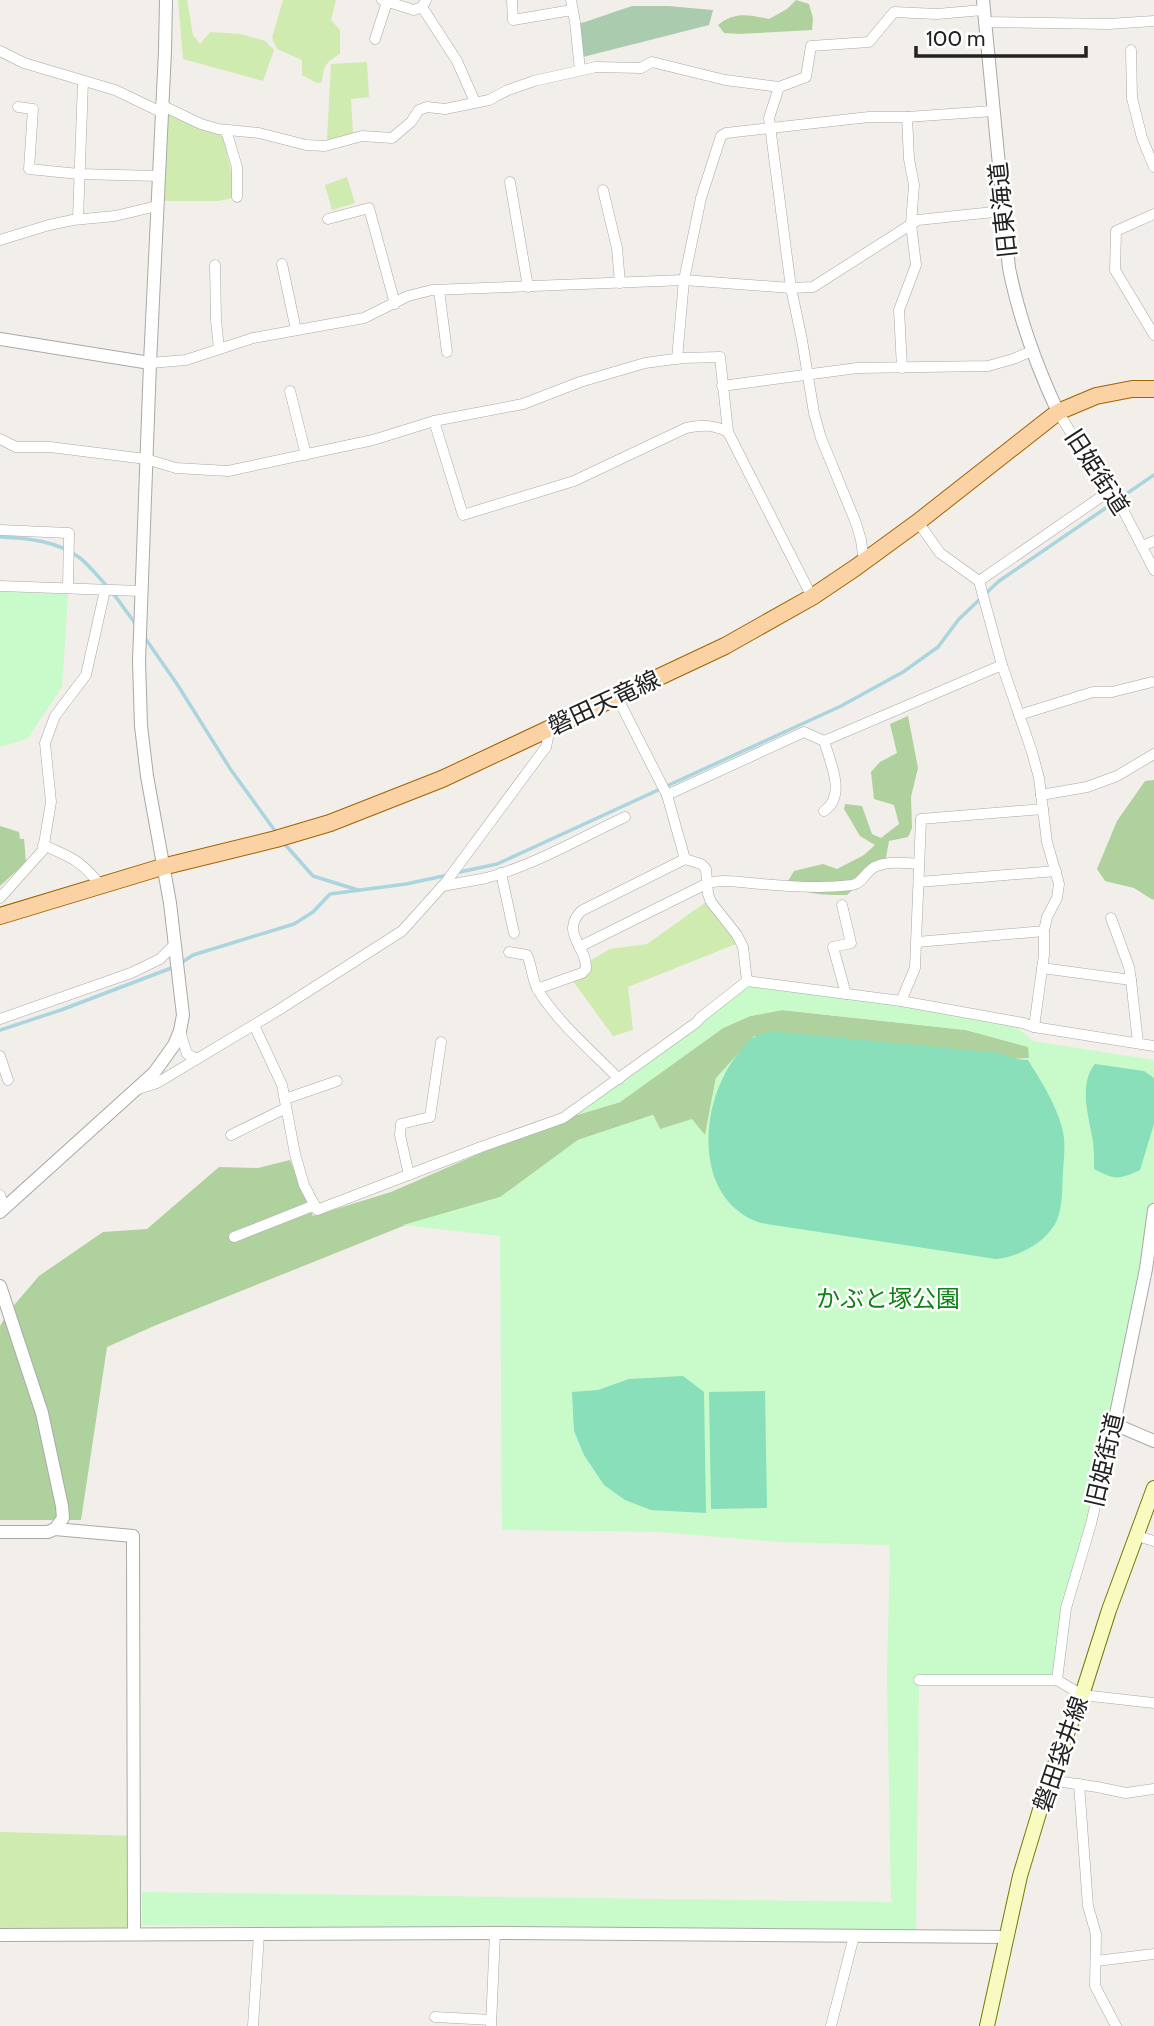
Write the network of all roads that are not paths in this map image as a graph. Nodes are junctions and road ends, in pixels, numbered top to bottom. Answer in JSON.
{"nodes":[{"id":1,"x":166,"y":0,"type":"edge"},
{"id":2,"x":512,"y":0,"type":"edge"},
{"id":3,"x":384,"y":1,"type":"edge"},
{"id":4,"x":424,"y":4,"type":"edge"},
{"id":5,"x":571,"y":5,"type":"edge"},
{"id":6,"x":983,"y":11,"type":"edge"},
{"id":7,"x":1154,"y":21,"type":"edge"},
{"id":8,"x":375,"y":39,"type":"dead end"},
{"id":9,"x":1131,"y":50,"type":"dead end"},
{"id":10,"x":0,"y":51,"type":"edge"},
{"id":11,"x":580,"y":70,"type":"junction"},
{"id":12,"x":83,"y":81,"type":"junction"},
{"id":13,"x":779,"y":87,"type":"junction"},
{"id":14,"x":475,"y":102,"type":"junction"},
{"id":15,"x":19,"y":107,"type":"dead end"},
{"id":16,"x":161,"y":109,"type":"junction"},
{"id":17,"x":993,"y":111,"type":"junction"},
{"id":18,"x":906,"y":117,"type":"junction"},
{"id":19,"x":770,"y":127,"type":"junction"},
{"id":20,"x":226,"y":130,"type":"junction"},
{"id":21,"x":1154,"y":167,"type":"edge"},
{"id":22,"x":79,"y":174,"type":"junction"},
{"id":23,"x":158,"y":177,"type":"junction"},
{"id":24,"x":510,"y":182,"type":"dead end"},
{"id":25,"x":603,"y":190,"type":"dead end"},
{"id":26,"x":237,"y":197,"type":"dead end"},
{"id":27,"x":157,"y":206,"type":"junction"},
{"id":28,"x":1003,"y":211,"type":"junction"},
{"id":29,"x":1154,"y":214,"type":"edge"},
{"id":30,"x":78,"y":219,"type":"junction"},
{"id":31,"x":328,"y":219,"type":"dead end"},
{"id":32,"x":911,"y":224,"type":"junction"},
{"id":33,"x":0,"y":240,"type":"edge"},
{"id":34,"x":282,"y":264,"type":"dead end"},
{"id":35,"x":215,"y":265,"type":"dead end"},
{"id":36,"x":684,"y":280,"type":"junction"},
{"id":37,"x":620,"y":283,"type":"junction"},
{"id":38,"x":528,"y":287,"type":"junction"},
{"id":39,"x":791,"y":289,"type":"junction"},
{"id":40,"x":439,"y":290,"type":"junction"},
{"id":41,"x":395,"y":304,"type":"junction"},
{"id":42,"x":296,"y":330,"type":"junction"},
{"id":43,"x":1154,"y":335,"type":"edge"},
{"id":44,"x":0,"y":339,"type":"edge"},
{"id":45,"x":219,"y":349,"type":"junction"},
{"id":46,"x":1032,"y":351,"type":"junction"},
{"id":47,"x":447,"y":352,"type":"dead end"},
{"id":48,"x":677,"y":359,"type":"junction"},
{"id":49,"x":150,"y":363,"type":"junction"},
{"id":50,"x":902,"y":368,"type":"junction"},
{"id":51,"x":807,"y":375,"type":"junction"},
{"id":52,"x":722,"y":386,"type":"junction"},
{"id":53,"x":1154,"y":389,"type":"edge"},
{"id":54,"x":290,"y":391,"type":"dead end"},
{"id":55,"x":1058,"y":412,"type":"junction"},
{"id":56,"x":434,"y":421,"type":"junction"},
{"id":57,"x":728,"y":432,"type":"junction"},
{"id":58,"x":0,"y":439,"type":"edge"},
{"id":59,"x":306,"y":455,"type":"junction"},
{"id":60,"x":146,"y":459,"type":"junction"},
{"id":61,"x":1108,"y":492,"type":"junction"},
{"id":62,"x":918,"y":522,"type":"junction"},
{"id":63,"x":0,"y":530,"type":"edge"},
{"id":64,"x":1154,"y":541,"type":"edge"},
{"id":65,"x":1142,"y":546,"type":"junction"},
{"id":66,"x":864,"y":562,"type":"junction"},
{"id":67,"x":1154,"y":570,"type":"edge"},
{"id":68,"x":979,"y":581,"type":"junction"},
{"id":69,"x":0,"y":586,"type":"edge"},
{"id":70,"x":68,"y":588,"type":"junction"},
{"id":71,"x":105,"y":590,"type":"junction"},
{"id":72,"x":141,"y":591,"type":"junction"},
{"id":73,"x":812,"y":597,"type":"junction"},
{"id":74,"x":1002,"y":665,"type":"junction"},
{"id":75,"x":1152,"y":682,"type":"dead end"},
{"id":76,"x":617,"y":697,"type":"junction"},
{"id":77,"x":1019,"y":715,"type":"junction"},
{"id":78,"x":550,"y":728,"type":"junction"},
{"id":79,"x":824,"y":741,"type":"junction"},
{"id":80,"x":1154,"y":754,"type":"edge"},
{"id":81,"x":666,"y":794,"type":"junction"},
{"id":82,"x":1041,"y":794,"type":"junction"},
{"id":83,"x":1043,"y":809,"type":"junction"},
{"id":84,"x":824,"y":811,"type":"dead end"},
{"id":85,"x":625,"y":817,"type":"dead end"},
{"id":86,"x":44,"y":845,"type":"junction"},
{"id":87,"x":685,"y":859,"type":"junction"},
{"id":88,"x":919,"y":864,"type":"junction"},
{"id":89,"x":162,"y":867,"type":"junction"},
{"id":90,"x":1056,"y":871,"type":"junction"},
{"id":91,"x":501,"y":873,"type":"junction"},
{"id":92,"x":919,"y":882,"type":"junction"},
{"id":93,"x":708,"y":883,"type":"junction"},
{"id":94,"x":445,"y":884,"type":"junction"},
{"id":95,"x":101,"y":886,"type":"junction"},
{"id":96,"x":0,"y":898,"type":"edge"},
{"id":97,"x":842,"y":905,"type":"dead end"},
{"id":98,"x":0,"y":916,"type":"edge"},
{"id":99,"x":1111,"y":918,"type":"dead end"},
{"id":100,"x":1044,"y":931,"type":"junction"},
{"id":101,"x":514,"y":933,"type":"dead end"},
{"id":102,"x":917,"y":943,"type":"junction"},
{"id":103,"x":175,"y":944,"type":"junction"},
{"id":104,"x":579,"y":947,"type":"junction"},
{"id":105,"x":509,"y":952,"type":"dead end"},
{"id":106,"x":1042,"y":968,"type":"junction"},
{"id":107,"x":1131,"y":980,"type":"junction"},
{"id":108,"x":747,"y":981,"type":"junction"},
{"id":109,"x":537,"y":989,"type":"junction"},
{"id":110,"x":846,"y":994,"type":"junction"},
{"id":111,"x":901,"y":1001,"type":"junction"},
{"id":112,"x":0,"y":1019,"type":"edge"},
{"id":113,"x":254,"y":1025,"type":"junction"},
{"id":114,"x":1034,"y":1027,"type":"junction"},
{"id":115,"x":180,"y":1031,"type":"junction"},
{"id":116,"x":441,"y":1042,"type":"dead end"},
{"id":117,"x":1138,"y":1043,"type":"junction"},
{"id":118,"x":1154,"y":1046,"type":"edge"},
{"id":119,"x":0,"y":1056,"type":"edge"},
{"id":120,"x":197,"y":1059,"type":"junction"},
{"id":121,"x":619,"y":1079,"type":"junction"},
{"id":122,"x":8,"y":1080,"type":"dead end"},
{"id":123,"x":337,"y":1082,"type":"dead end"},
{"id":124,"x":137,"y":1089,"type":"junction"},
{"id":125,"x":286,"y":1103,"type":"junction"},
{"id":126,"x":231,"y":1135,"type":"dead end"},
{"id":127,"x":410,"y":1175,"type":"junction"},
{"id":128,"x":0,"y":1195,"type":"edge"},
{"id":129,"x":315,"y":1205,"type":"junction"},
{"id":130,"x":2,"y":1210,"type":"edge"},
{"id":131,"x":1154,"y":1210,"type":"edge"},
{"id":132,"x":234,"y":1237,"type":"dead end"},
{"id":133,"x":0,"y":1286,"type":"edge"},
{"id":134,"x":1114,"y":1424,"type":"junction"},
{"id":135,"x":1154,"y":1441,"type":"edge"},
{"id":136,"x":1154,"y":1488,"type":"edge"},
{"id":137,"x":55,"y":1529,"type":"junction"},
{"id":138,"x":0,"y":1532,"type":"edge"},
{"id":139,"x":1137,"y":1536,"type":"junction"},
{"id":140,"x":1154,"y":1541,"type":"edge"},
{"id":141,"x":919,"y":1680,"type":"dead end"},
{"id":142,"x":1057,"y":1680,"type":"junction"},
{"id":143,"x":1082,"y":1695,"type":"junction"},
{"id":144,"x":1154,"y":1703,"type":"edge"},
{"id":145,"x":1049,"y":1780,"type":"junction"},
{"id":146,"x":1079,"y":1784,"type":"junction"},
{"id":147,"x":1154,"y":1789,"type":"edge"},
{"id":148,"x":134,"y":1933,"type":"junction"},
{"id":149,"x":259,"y":1934,"type":"junction"},
{"id":150,"x":495,"y":1934,"type":"junction"},
{"id":151,"x":0,"y":1935,"type":"edge"},
{"id":152,"x":854,"y":1936,"type":"junction"},
{"id":153,"x":1006,"y":1937,"type":"junction"},
{"id":154,"x":1154,"y":1954,"type":"edge"},
{"id":155,"x":1096,"y":1961,"type":"junction"},
{"id":156,"x":435,"y":2017,"type":"dead end"},
{"id":157,"x":491,"y":2023,"type":"edge"},
{"id":158,"x":253,"y":2026,"type":"edge"},
{"id":159,"x":831,"y":2026,"type":"edge"},
{"id":160,"x":987,"y":2026,"type":"edge"},
{"id":161,"x":1116,"y":2026,"type":"edge"}],
"edges":[{"from":1,"to":16,"type":"street"},
{"from":2,"to":5,"type":"street"},
{"from":3,"to":4,"type":"street"},
{"from":3,"to":8,"type":"street"},
{"from":4,"to":14,"type":"street"},
{"from":5,"to":11,"type":"street"},
{"from":6,"to":7,"type":"street"},
{"from":6,"to":13,"type":"street"},
{"from":6,"to":17,"type":"street","name":"旧東海道"},
{"from":9,"to":21,"type":"street"},
{"from":10,"to":12,"type":"street"},
{"from":11,"to":13,"type":"street"},
{"from":11,"to":14,"type":"street"},
{"from":12,"to":16,"type":"street"},
{"from":12,"to":22,"type":"street"},
{"from":13,"to":19,"type":"street"},
{"from":14,"to":20,"type":"street"},
{"from":15,"to":22,"type":"street"},
{"from":16,"to":20,"type":"street"},
{"from":16,"to":23,"type":"street"},
{"from":17,"to":18,"type":"street"},
{"from":17,"to":28,"type":"street","name":"旧東海道"},
{"from":18,"to":19,"type":"street"},
{"from":18,"to":32,"type":"street"},
{"from":19,"to":36,"type":"street"},
{"from":19,"to":39,"type":"street"},
{"from":20,"to":26,"type":"street"},
{"from":22,"to":23,"type":"street"},
{"from":22,"to":30,"type":"street"},
{"from":23,"to":27,"type":"street"},
{"from":24,"to":38,"type":"street"},
{"from":25,"to":37,"type":"street"},
{"from":27,"to":30,"type":"street"},
{"from":27,"to":49,"type":"street"},
{"from":28,"to":32,"type":"street"},
{"from":28,"to":46,"type":"street","name":"旧東海道"},
{"from":29,"to":43,"type":"street"},
{"from":30,"to":33,"type":"street"},
{"from":31,"to":41,"type":"street"},
{"from":32,"to":39,"type":"street"},
{"from":32,"to":50,"type":"street"},
{"from":34,"to":42,"type":"street"},
{"from":35,"to":45,"type":"street"},
{"from":36,"to":37,"type":"street"},
{"from":36,"to":39,"type":"street"},
{"from":36,"to":48,"type":"street"},
{"from":37,"to":38,"type":"street"},
{"from":38,"to":40,"type":"street"},
{"from":39,"to":51,"type":"street"},
{"from":40,"to":41,"type":"street"},
{"from":40,"to":47,"type":"street"},
{"from":41,"to":42,"type":"street"},
{"from":42,"to":45,"type":"street"},
{"from":44,"to":49,"type":"street"},
{"from":45,"to":49,"type":"street"},
{"from":46,"to":50,"type":"street"},
{"from":46,"to":55,"type":"street","name":"旧東海道"},
{"from":48,"to":52,"type":"street"},
{"from":48,"to":56,"type":"street"},
{"from":49,"to":60,"type":"street"},
{"from":50,"to":51,"type":"street"},
{"from":51,"to":52,"type":"street"},
{"from":51,"to":66,"type":"street"},
{"from":52,"to":57,"type":"street"},
{"from":53,"to":55,"type":"main road","name":"磐田天竜線"},
{"from":54,"to":59,"type":"street"},
{"from":55,"to":61,"type":"street","name":"旧姫街道"},
{"from":55,"to":62,"type":"main road","name":"磐田天竜線"},
{"from":56,"to":57,"type":"street"},
{"from":56,"to":59,"type":"street"},
{"from":57,"to":73,"type":"street"},
{"from":58,"to":60,"type":"street"},
{"from":59,"to":60,"type":"street"},
{"from":60,"to":72,"type":"street"},
{"from":61,"to":65,"type":"street","name":"旧姫街道"},
{"from":61,"to":68,"type":"street"},
{"from":62,"to":66,"type":"main road","name":"磐田天竜線"},
{"from":62,"to":68,"type":"street"},
{"from":63,"to":70,"type":"street"},
{"from":64,"to":65,"type":"street"},
{"from":65,"to":67,"type":"street","name":"旧姫街道"},
{"from":66,"to":73,"type":"main road","name":"磐田天竜線"},
{"from":68,"to":74,"type":"street"},
{"from":69,"to":70,"type":"street"},
{"from":70,"to":71,"type":"street"},
{"from":71,"to":72,"type":"street"},
{"from":71,"to":86,"type":"street"},
{"from":72,"to":89,"type":"street"},
{"from":73,"to":76,"type":"main road","name":"磐田天竜線"},
{"from":74,"to":77,"type":"street"},
{"from":74,"to":79,"type":"street"},
{"from":75,"to":77,"type":"street"},
{"from":76,"to":78,"type":"main road","name":"磐田天竜線"},
{"from":76,"to":81,"type":"street"},
{"from":77,"to":82,"type":"street"},
{"from":78,"to":89,"type":"main road","name":"磐田天竜線"},
{"from":78,"to":94,"type":"street"},
{"from":79,"to":81,"type":"street"},
{"from":79,"to":84,"type":"street"},
{"from":80,"to":82,"type":"street"},
{"from":81,"to":87,"type":"street"},
{"from":82,"to":83,"type":"street"},
{"from":83,"to":88,"type":"street"},
{"from":83,"to":90,"type":"street"},
{"from":85,"to":91,"type":"street"},
{"from":86,"to":95,"type":"street"},
{"from":86,"to":96,"type":"street"},
{"from":87,"to":93,"type":"street"},
{"from":87,"to":104,"type":"street"},
{"from":88,"to":92,"type":"street"},
{"from":88,"to":93,"type":"street"},
{"from":89,"to":95,"type":"main road","name":"磐田天竜線"},
{"from":89,"to":103,"type":"street"},
{"from":90,"to":92,"type":"street"},
{"from":90,"to":100,"type":"street"},
{"from":91,"to":94,"type":"street"},
{"from":91,"to":101,"type":"street"},
{"from":92,"to":102,"type":"street"},
{"from":93,"to":104,"type":"street"},
{"from":93,"to":108,"type":"street"},
{"from":94,"to":113,"type":"street"},
{"from":95,"to":98,"type":"main road","name":"磐田天竜線"},
{"from":97,"to":110,"type":"street"},
{"from":99,"to":107,"type":"street"},
{"from":100,"to":102,"type":"street"},
{"from":100,"to":106,"type":"street"},
{"from":102,"to":111,"type":"street"},
{"from":103,"to":112,"type":"street"},
{"from":103,"to":115,"type":"street"},
{"from":104,"to":109,"type":"street"},
{"from":105,"to":109,"type":"street"},
{"from":106,"to":107,"type":"street"},
{"from":106,"to":114,"type":"street"},
{"from":107,"to":117,"type":"street"},
{"from":108,"to":110,"type":"street"},
{"from":108,"to":121,"type":"street"},
{"from":109,"to":121,"type":"street"},
{"from":110,"to":111,"type":"street"},
{"from":111,"to":114,"type":"street"},
{"from":113,"to":120,"type":"street"},
{"from":113,"to":125,"type":"street"},
{"from":114,"to":117,"type":"street"},
{"from":115,"to":120,"type":"street"},
{"from":115,"to":124,"type":"street"},
{"from":116,"to":127,"type":"street"},
{"from":117,"to":118,"type":"street"},
{"from":119,"to":122,"type":"street"},
{"from":120,"to":124,"type":"street"},
{"from":121,"to":127,"type":"street"},
{"from":123,"to":125,"type":"street"},
{"from":124,"to":130,"type":"street"},
{"from":125,"to":126,"type":"street"},
{"from":125,"to":129,"type":"street"},
{"from":127,"to":129,"type":"street"},
{"from":128,"to":130,"type":"street"},
{"from":129,"to":132,"type":"street"},
{"from":131,"to":134,"type":"street","name":"旧姫街道"},
{"from":133,"to":137,"type":"street"},
{"from":134,"to":135,"type":"street"},
{"from":134,"to":142,"type":"street","name":"旧姫街道"},
{"from":136,"to":139,"type":"main road","name":"磐田袋井線"},
{"from":137,"to":138,"type":"street"},
{"from":137,"to":148,"type":"street"},
{"from":139,"to":140,"type":"street"},
{"from":139,"to":143,"type":"main road","name":"磐田袋井線"},
{"from":141,"to":142,"type":"street"},
{"from":142,"to":143,"type":"street"},
{"from":143,"to":144,"type":"street"},
{"from":143,"to":145,"type":"main road","name":"磐田袋井線"},
{"from":145,"to":146,"type":"street"},
{"from":145,"to":153,"type":"main road","name":"磐田袋井線"},
{"from":146,"to":147,"type":"street"},
{"from":146,"to":155,"type":"street"},
{"from":148,"to":149,"type":"street"},
{"from":148,"to":151,"type":"street"},
{"from":149,"to":150,"type":"street"},
{"from":149,"to":158,"type":"street"},
{"from":150,"to":152,"type":"street"},
{"from":150,"to":157,"type":"street"},
{"from":152,"to":153,"type":"street"},
{"from":152,"to":159,"type":"street"},
{"from":153,"to":160,"type":"main road","name":"磐田袋井線"},
{"from":154,"to":155,"type":"street"},
{"from":155,"to":161,"type":"street"},
{"from":156,"to":157,"type":"street"}]}
